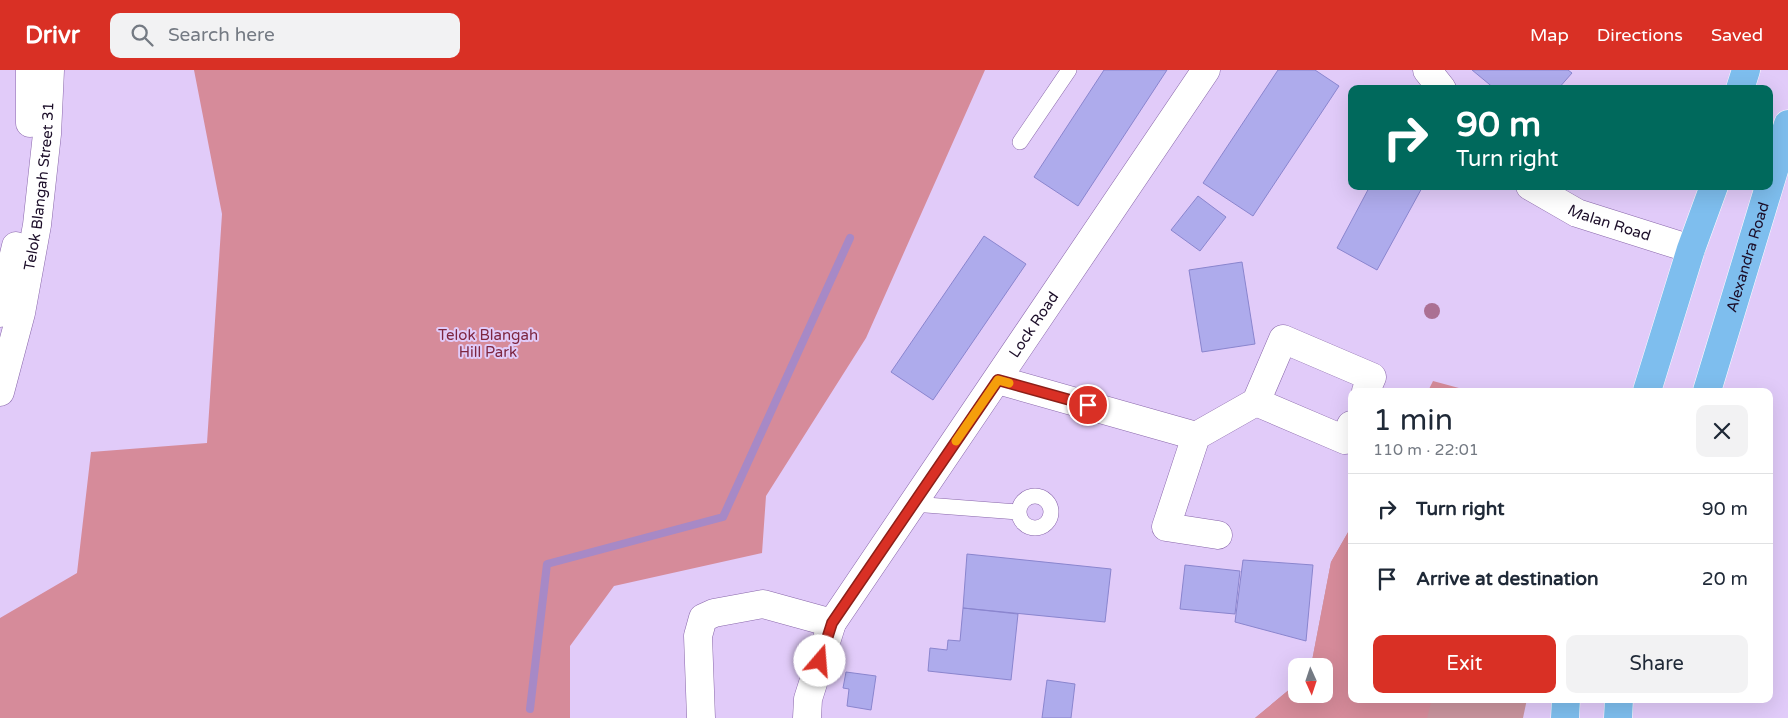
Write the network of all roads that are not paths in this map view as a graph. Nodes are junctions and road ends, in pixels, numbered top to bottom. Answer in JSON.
{"nodes":[{"id":1,"x":30,"y":70,"type":"edge"},
{"id":2,"x":50,"y":70,"type":"edge"},
{"id":3,"x":1068,"y":70,"type":"edge"},
{"id":4,"x":1206,"y":70,"type":"edge"},
{"id":5,"x":1427,"y":70,"type":"edge"},
{"id":6,"x":1746,"y":70,"type":"edge"},
{"id":7,"x":1439,"y":85,"type":"edge"},
{"id":8,"x":1741,"y":85,"type":"edge"},
{"id":9,"x":1773,"y":124,"type":"edge"},
{"id":10,"x":1788,"y":124,"type":"edge"},
{"id":11,"x":1020,"y":142,"type":"dead end"},
{"id":12,"x":1773,"y":173,"type":"edge"},
{"id":13,"x":1537,"y":190,"type":"edge"},
{"id":14,"x":1713,"y":190,"type":"edge"},
{"id":15,"x":1768,"y":190,"type":"edge"},
{"id":16,"x":1691,"y":249,"type":"junction"},
{"id":17,"x":7,"y":302,"type":"edge"},
{"id":18,"x":998,"y":380,"type":"junction"},
{"id":19,"x":1367,"y":388,"type":"edge"},
{"id":20,"x":1648,"y":388,"type":"edge"},
{"id":21,"x":1708,"y":388,"type":"edge"},
{"id":22,"x":0,"y":392,"type":"edge"},
{"id":23,"x":1256,"y":402,"type":"junction"},
{"id":24,"x":1348,"y":432,"type":"edge"},
{"id":25,"x":1196,"y":436,"type":"junction"},
{"id":26,"x":913,"y":504,"type":"junction"},
{"id":27,"x":1018,"y":512,"type":"dead end"},
{"id":28,"x":1218,"y":535,"type":"dead end"},
{"id":29,"x":832,"y":623,"type":"junction"},
{"id":30,"x":1566,"y":703,"type":"edge"},
{"id":31,"x":1619,"y":703,"type":"edge"},
{"id":32,"x":701,"y":718,"type":"edge"},
{"id":33,"x":807,"y":718,"type":"edge"},
{"id":34,"x":1565,"y":718,"type":"edge"},
{"id":35,"x":1618,"y":718,"type":"edge"}],
"edges":[{"from":1,"to":17,"type":"street","name":"Telok Blangah Street 31"},
{"from":2,"to":17,"type":"street","name":"Telok Blangah Street 31"},
{"from":3,"to":11,"type":"lane"},
{"from":4,"to":18,"type":"street","name":"Lock Road"},
{"from":5,"to":7,"type":"street"},
{"from":6,"to":8,"type":"main road"},
{"from":9,"to":10,"type":"main road"},
{"from":10,"to":12,"type":"main road","name":"Alexandra Road"},
{"from":13,"to":16,"type":"street","name":"Malan Road"},
{"from":14,"to":16,"type":"main road"},
{"from":15,"to":21,"type":"main road","name":"Alexandra Road"},
{"from":16,"to":20,"type":"main road"},
{"from":17,"to":22,"type":"street"},
{"from":18,"to":25,"type":"street"},
{"from":18,"to":26,"type":"street","name":"Lock Road"},
{"from":19,"to":23,"type":"street"},
{"from":23,"to":24,"type":"street"},
{"from":23,"to":25,"type":"street"},
{"from":25,"to":28,"type":"street"},
{"from":26,"to":27,"type":"lane"},
{"from":26,"to":29,"type":"street","name":"Lock Road"},
{"from":29,"to":32,"type":"street"},
{"from":29,"to":33,"type":"street","name":"Lock Road"},
{"from":30,"to":34,"type":"main road"},
{"from":31,"to":35,"type":"main road"}]}
